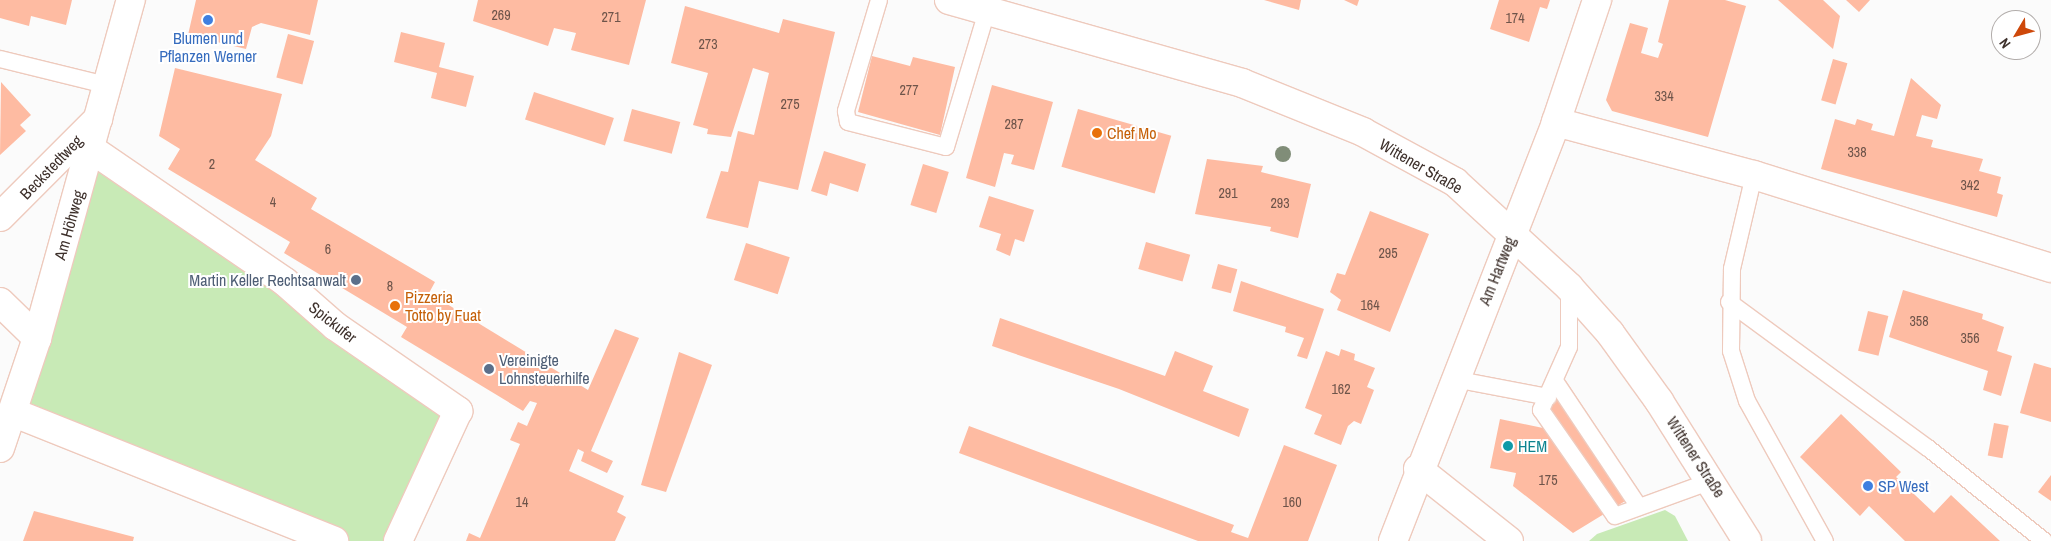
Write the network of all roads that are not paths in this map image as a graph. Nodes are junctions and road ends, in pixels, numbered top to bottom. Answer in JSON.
{"nodes":[{"id":1,"x":131,"y":0,"type":"edge"},
{"id":2,"x":879,"y":0,"type":"edge"},
{"id":3,"x":949,"y":0,"type":"edge"},
{"id":4,"x":1597,"y":0,"type":"edge"},
{"id":5,"x":987,"y":11,"type":"junction"},
{"id":6,"x":0,"y":59,"type":"edge"},
{"id":7,"x":110,"y":86,"type":"junction"},
{"id":8,"x":101,"y":115,"type":"junction"},
{"id":9,"x":1556,"y":122,"type":"junction"},
{"id":10,"x":91,"y":149,"type":"junction"},
{"id":11,"x":1754,"y":175,"type":"junction"},
{"id":12,"x":0,"y":217,"type":"edge"},
{"id":13,"x":1513,"y":231,"type":"junction"},
{"id":14,"x":2051,"y":268,"type":"edge"},
{"id":15,"x":1570,"y":287,"type":"junction"},
{"id":16,"x":0,"y":302,"type":"edge"},
{"id":17,"x":1729,"y":302,"type":"junction"},
{"id":18,"x":37,"y":338,"type":"junction"},
{"id":19,"x":1454,"y":379,"type":"junction"},
{"id":20,"x":1555,"y":381,"type":"junction"},
{"id":21,"x":1548,"y":397,"type":"junction"},
{"id":22,"x":12,"y":412,"type":"junction"},
{"id":23,"x":0,"y":448,"type":"edge"},
{"id":24,"x":1418,"y":469,"type":"junction"},
{"id":25,"x":1711,"y":481,"type":"junction"},
{"id":26,"x":1639,"y":507,"type":"junction"},
{"id":27,"x":334,"y":541,"type":"edge"},
{"id":28,"x":398,"y":541,"type":"edge"},
{"id":29,"x":1393,"y":541,"type":"edge"},
{"id":30,"x":1509,"y":541,"type":"edge"},
{"id":31,"x":1747,"y":541,"type":"edge"},
{"id":32,"x":1825,"y":541,"type":"edge"},
{"id":33,"x":2044,"y":541,"type":"edge"}],
"edges":[{"from":1,"to":7,"type":"street","name":"Am Höhweg"},
{"from":2,"to":5,"type":"lane"},
{"from":3,"to":5,"type":"street","name":"Wittener Straße"},
{"from":4,"to":9,"type":"street","name":"Am Hartweg"},
{"from":5,"to":13,"type":"street","name":"Wittener Straße"},
{"from":6,"to":7,"type":"lane"},
{"from":7,"to":8,"type":"street","name":"Am Höhweg"},
{"from":8,"to":10,"type":"street","name":"Am Höhweg"},
{"from":8,"to":12,"type":"street","name":"Beckstedtweg"},
{"from":9,"to":11,"type":"street"},
{"from":9,"to":13,"type":"street","name":"Am Hartweg"},
{"from":10,"to":18,"type":"street","name":"Am Höhweg"},
{"from":10,"to":28,"type":"street","name":"Spickufer"},
{"from":11,"to":14,"type":"street"},
{"from":11,"to":17,"type":"lane"},
{"from":13,"to":15,"type":"street","name":"Wittener Straße"},
{"from":13,"to":19,"type":"street","name":"Am Hartweg"},
{"from":15,"to":20,"type":"lane"},
{"from":15,"to":25,"type":"street","name":"Wittener Straße"},
{"from":16,"to":18,"type":"street"},
{"from":17,"to":32,"type":"lane"},
{"from":17,"to":33,"type":"lane"},
{"from":18,"to":22,"type":"street","name":"Am Höhweg"},
{"from":19,"to":21,"type":"lane"},
{"from":19,"to":24,"type":"street","name":"Am Hartweg"},
{"from":20,"to":21,"type":"lane"},
{"from":20,"to":26,"type":"lane"},
{"from":21,"to":26,"type":"lane"},
{"from":22,"to":23,"type":"street","name":"Am Höhweg"},
{"from":22,"to":27,"type":"street"},
{"from":24,"to":29,"type":"street","name":"Am Hartweg"},
{"from":24,"to":30,"type":"street"},
{"from":25,"to":26,"type":"lane"},
{"from":25,"to":31,"type":"street","name":"Wittener Straße"}]}
